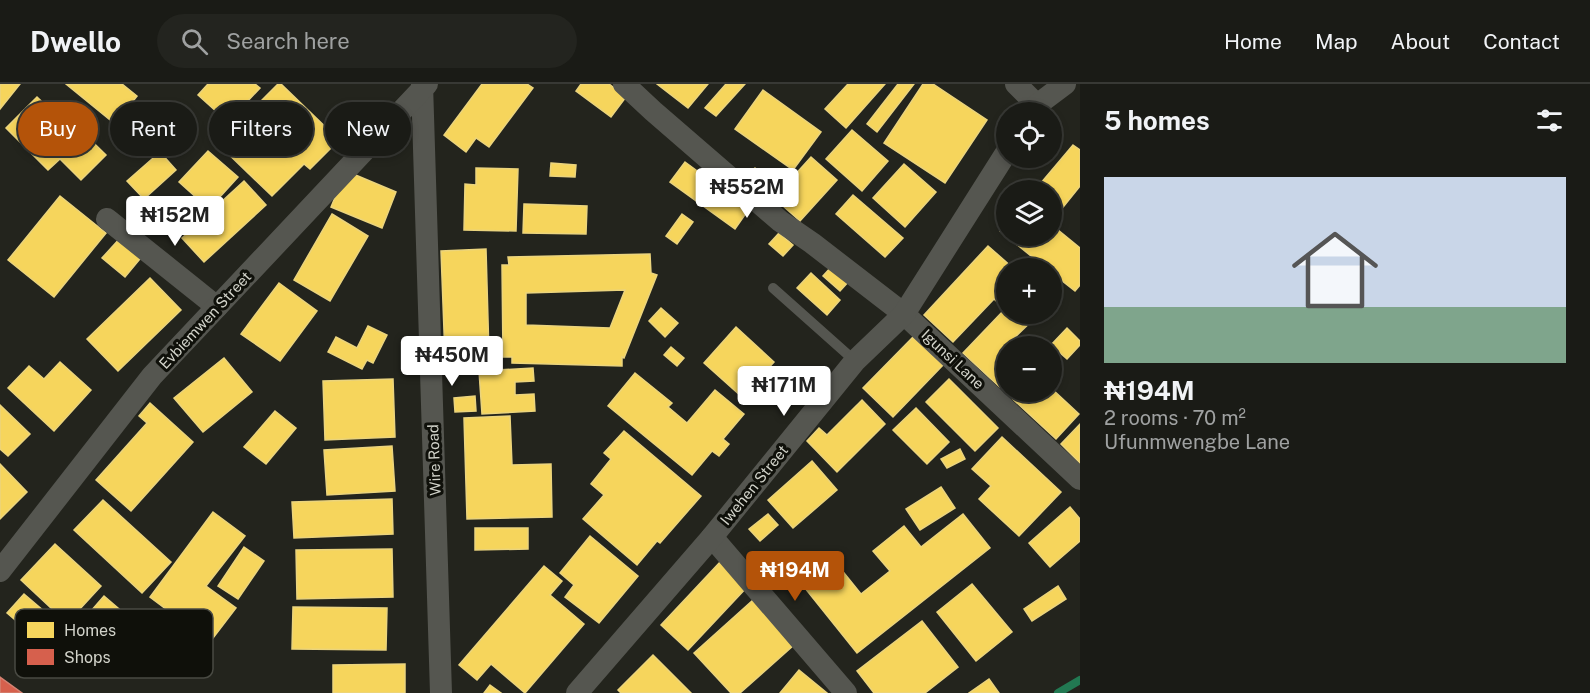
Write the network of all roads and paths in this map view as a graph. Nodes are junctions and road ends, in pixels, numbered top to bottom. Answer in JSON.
{"nodes":[{"id":1,"x":624,"y":84,"type":"edge"},
{"id":2,"x":1016,"y":84,"type":"edge"},
{"id":3,"x":1065,"y":84,"type":"edge"},
{"id":4,"x":424,"y":86,"type":"edge"},
{"id":5,"x":1030,"y":102,"type":"edge"},
{"id":6,"x":1043,"y":102,"type":"edge"},
{"id":7,"x":996,"y":168,"type":"edge"},
{"id":8,"x":107,"y":219,"type":"dead end"},
{"id":9,"x":774,"y":288,"type":"dead end"},
{"id":10,"x":217,"y":307,"type":"junction"},
{"id":11,"x":904,"y":314,"type":"junction"},
{"id":12,"x":855,"y":361,"type":"junction"},
{"id":13,"x":1080,"y":479,"type":"edge"},
{"id":14,"x":712,"y":537,"type":"junction"},
{"id":15,"x":0,"y":571,"type":"edge"},
{"id":16,"x":441,"y":693,"type":"edge"},
{"id":17,"x":577,"y":693,"type":"edge"},
{"id":18,"x":846,"y":693,"type":"edge"}],
"edges":[{"from":1,"to":11,"type":"street","name":"Igunsi Lane"},
{"from":2,"to":5,"type":"street"},
{"from":3,"to":6,"type":"street"},
{"from":4,"to":10,"type":"street","name":"Evbiemwen Street"},
{"from":4,"to":16,"type":"street","name":"Wire Road"},
{"from":7,"to":11,"type":"street","name":"Iwehen Street"},
{"from":8,"to":10,"type":"street"},
{"from":9,"to":12,"type":"lane"},
{"from":10,"to":15,"type":"street","name":"Evbiemwen Street"},
{"from":11,"to":12,"type":"street","name":"Iwehen Street"},
{"from":11,"to":13,"type":"street","name":"Igunsi Lane"},
{"from":12,"to":14,"type":"street","name":"Iwehen Street"},
{"from":14,"to":17,"type":"street","name":"Iwehen Street"},
{"from":14,"to":18,"type":"street"}]}
